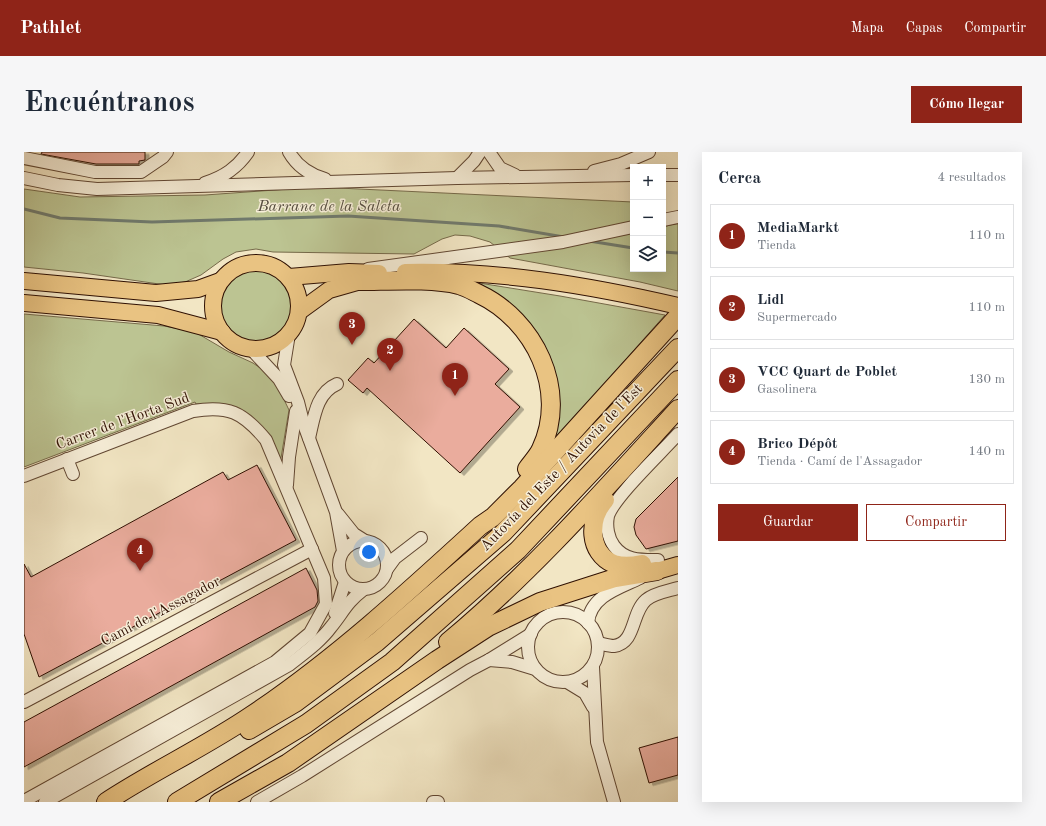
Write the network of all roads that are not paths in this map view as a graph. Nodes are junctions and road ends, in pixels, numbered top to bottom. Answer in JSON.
{"nodes":[{"id":1,"x":167,"y":152,"type":"edge"},
{"id":2,"x":248,"y":152,"type":"edge"},
{"id":3,"x":289,"y":152,"type":"edge"},
{"id":4,"x":480,"y":152,"type":"edge"},
{"id":5,"x":489,"y":152,"type":"edge"},
{"id":6,"x":649,"y":152,"type":"edge"},
{"id":7,"x":24,"y":158,"type":"edge"},
{"id":8,"x":630,"y":175,"type":"edge"},
{"id":9,"x":666,"y":175,"type":"edge"},
{"id":10,"x":678,"y":175,"type":"edge"},
{"id":11,"x":567,"y":176,"type":"junction"},
{"id":12,"x":520,"y":177,"type":"junction"},
{"id":13,"x":24,"y":178,"type":"edge"},
{"id":14,"x":457,"y":178,"type":"junction"},
{"id":15,"x":340,"y":181,"type":"junction"},
{"id":16,"x":191,"y":187,"type":"junction"},
{"id":17,"x":630,"y":228,"type":"edge"},
{"id":18,"x":289,"y":277,"type":"junction"},
{"id":19,"x":354,"y":277,"type":"junction"},
{"id":20,"x":24,"y":281,"type":"edge"},
{"id":21,"x":220,"y":281,"type":"junction"},
{"id":22,"x":24,"y":302,"type":"edge"},
{"id":23,"x":300,"y":311,"type":"junction"},
{"id":24,"x":677,"y":312,"type":"edge"},
{"id":25,"x":222,"y":332,"type":"junction"},
{"id":26,"x":290,"y":334,"type":"junction"},
{"id":27,"x":678,"y":348,"type":"edge"},
{"id":28,"x":251,"y":349,"type":"junction"},
{"id":29,"x":678,"y":380,"type":"edge"},
{"id":30,"x":338,"y":384,"type":"dead end"},
{"id":31,"x":296,"y":410,"type":"junction"},
{"id":32,"x":678,"y":410,"type":"edge"},
{"id":33,"x":302,"y":422,"type":"junction"},
{"id":34,"x":678,"y":434,"type":"edge"},
{"id":35,"x":309,"y":438,"type":"junction"},
{"id":36,"x":67,"y":459,"type":"junction"},
{"id":37,"x":73,"y":474,"type":"dead end"},
{"id":38,"x":24,"y":476,"type":"edge"},
{"id":39,"x":287,"y":488,"type":"junction"},
{"id":40,"x":336,"y":512,"type":"junction"},
{"id":41,"x":480,"y":526,"type":"junction"},
{"id":42,"x":365,"y":542,"type":"junction"},
{"id":43,"x":380,"y":548,"type":"junction"},
{"id":44,"x":312,"y":549,"type":"junction"},
{"id":45,"x":344,"y":551,"type":"junction"},
{"id":46,"x":678,"y":555,"type":"edge"},
{"id":47,"x":658,"y":565,"type":"junction"},
{"id":48,"x":678,"y":565,"type":"edge"},
{"id":49,"x":387,"y":569,"type":"junction"},
{"id":50,"x":345,"y":582,"type":"junction"},
{"id":51,"x":678,"y":588,"type":"edge"},
{"id":52,"x":364,"y":589,"type":"junction"},
{"id":53,"x":588,"y":623,"type":"junction"},
{"id":54,"x":531,"y":634,"type":"junction"},
{"id":55,"x":598,"y":643,"type":"junction"},
{"id":56,"x":314,"y":645,"type":"junction"},
{"id":57,"x":489,"y":660,"type":"junction"},
{"id":58,"x":592,"y":667,"type":"junction"},
{"id":59,"x":535,"y":669,"type":"junction"},
{"id":60,"x":567,"y":682,"type":"junction"},
{"id":61,"x":24,"y":702,"type":"edge"},
{"id":62,"x":373,"y":704,"type":"junction"},
{"id":63,"x":594,"y":710,"type":"junction"},
{"id":64,"x":24,"y":801,"type":"edge"},
{"id":65,"x":45,"y":802,"type":"edge"},
{"id":66,"x":106,"y":802,"type":"edge"},
{"id":67,"x":127,"y":802,"type":"edge"},
{"id":68,"x":177,"y":802,"type":"edge"},
{"id":69,"x":220,"y":802,"type":"edge"},
{"id":70,"x":256,"y":802,"type":"edge"},
{"id":71,"x":433,"y":802,"type":"edge"},
{"id":72,"x":438,"y":802,"type":"edge"},
{"id":73,"x":614,"y":802,"type":"edge"}],
"edges":[{"from":1,"to":7,"type":"street"},
{"from":2,"to":16,"type":"street"},
{"from":3,"to":15,"type":"street"},
{"from":4,"to":14,"type":"street"},
{"from":5,"to":12,"type":"street"},
{"from":6,"to":11,"type":"street"},
{"from":8,"to":11,"type":"street"},
{"from":9,"to":10,"type":"street"},
{"from":11,"to":12,"type":"street"},
{"from":12,"to":14,"type":"street"},
{"from":13,"to":16,"type":"street"},
{"from":14,"to":15,"type":"street"},
{"from":15,"to":16,"type":"street"},
{"from":17,"to":19,"type":"street"},
{"from":18,"to":19,"type":"main road"},
{"from":18,"to":21,"type":"main road"},
{"from":18,"to":23,"type":"main road"},
{"from":19,"to":23,"type":"main road"},
{"from":19,"to":24,"type":"main road"},
{"from":19,"to":41,"type":"highway"},
{"from":20,"to":21,"type":"main road"},
{"from":21,"to":25,"type":"main road"},
{"from":22,"to":25,"type":"main road"},
{"from":23,"to":26,"type":"main road"},
{"from":24,"to":41,"type":"highway"},
{"from":25,"to":28,"type":"main road"},
{"from":26,"to":28,"type":"main road"},
{"from":26,"to":33,"type":"street"},
{"from":27,"to":67,"type":"highway","name":"Autovía del Este / Autovia de l'Est"},
{"from":28,"to":31,"type":"street"},
{"from":29,"to":68,"type":"highway","name":"Autovía del Este / Autovia de l'Est"},
{"from":30,"to":35,"type":"street"},
{"from":31,"to":33,"type":"street"},
{"from":31,"to":39,"type":"street"},
{"from":32,"to":47,"type":"highway"},
{"from":32,"to":62,"type":"highway"},
{"from":33,"to":35,"type":"street"},
{"from":34,"to":47,"type":"street"},
{"from":35,"to":40,"type":"street"},
{"from":36,"to":37,"type":"street"},
{"from":36,"to":38,"type":"street","name":"Carrer de l'Horta Sud"},
{"from":36,"to":39,"type":"street","name":"Carrer de l'Horta Sud"},
{"from":39,"to":44,"type":"street"},
{"from":40,"to":42,"type":"street"},
{"from":40,"to":45,"type":"street"},
{"from":41,"to":66,"type":"highway"},
{"from":42,"to":43,"type":"street"},
{"from":42,"to":45,"type":"street"},
{"from":43,"to":49,"type":"street"},
{"from":43,"to":49,"type":"street"},
{"from":44,"to":61,"type":"street","name":"Camí de l'Assagador"},
{"from":44,"to":64,"type":"street"},
{"from":45,"to":50,"type":"street"},
{"from":46,"to":47,"type":"main road"},
{"from":47,"to":48,"type":"main road"},
{"from":47,"to":53,"type":"street"},
{"from":47,"to":62,"type":"highway"},
{"from":49,"to":52,"type":"street"},
{"from":50,"to":52,"type":"street"},
{"from":50,"to":56,"type":"street"},
{"from":51,"to":55,"type":"street"},
{"from":52,"to":56,"type":"street"},
{"from":53,"to":54,"type":"street"},
{"from":53,"to":55,"type":"street"},
{"from":54,"to":57,"type":"street"},
{"from":54,"to":59,"type":"street"},
{"from":55,"to":58,"type":"street"},
{"from":56,"to":65,"type":"street"},
{"from":57,"to":59,"type":"street"},
{"from":57,"to":70,"type":"street"},
{"from":58,"to":60,"type":"street"},
{"from":58,"to":63,"type":"street"},
{"from":59,"to":60,"type":"street"},
{"from":60,"to":63,"type":"street"},
{"from":62,"to":69,"type":"highway"},
{"from":63,"to":73,"type":"street"},
{"from":71,"to":72,"type":"street"}]}
